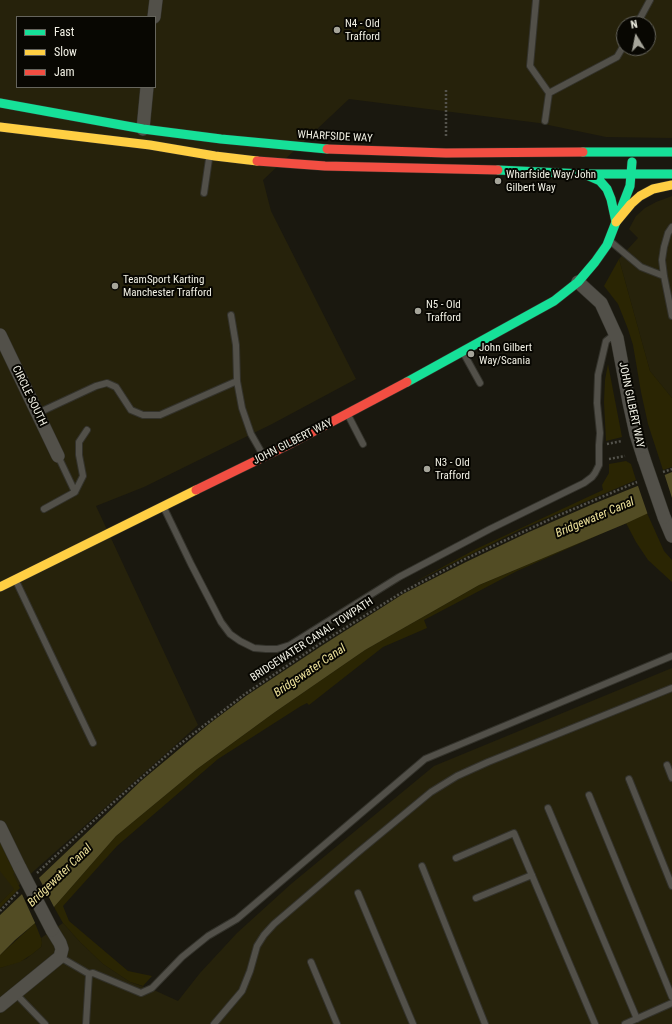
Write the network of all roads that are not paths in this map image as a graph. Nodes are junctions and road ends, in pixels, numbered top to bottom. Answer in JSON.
{"nodes":[{"id":1,"x":156,"y":0,"type":"edge"},
{"id":2,"x":536,"y":0,"type":"edge"},
{"id":3,"x":650,"y":0,"type":"edge"},
{"id":4,"x":154,"y":16,"type":"edge"},
{"id":5,"x":641,"y":16,"type":"edge"},
{"id":6,"x":618,"y":56,"type":"edge"},
{"id":7,"x":147,"y":88,"type":"edge"},
{"id":8,"x":549,"y":93,"type":"junction"},
{"id":9,"x":0,"y":103,"type":"edge"},
{"id":10,"x":545,"y":121,"type":"dead end"},
{"id":11,"x":0,"y":127,"type":"edge"},
{"id":12,"x":143,"y":129,"type":"junction"},
{"id":13,"x":632,"y":152,"type":"junction"},
{"id":14,"x":672,"y":152,"type":"edge"},
{"id":15,"x":210,"y":155,"type":"junction"},
{"id":16,"x":584,"y":174,"type":"junction"},
{"id":17,"x":632,"y":174,"type":"junction"},
{"id":18,"x":672,"y":174,"type":"edge"},
{"id":19,"x":672,"y":185,"type":"edge"},
{"id":20,"x":204,"y":193,"type":"dead end"},
{"id":21,"x":616,"y":222,"type":"junction"},
{"id":22,"x":672,"y":227,"type":"edge"},
{"id":23,"x":609,"y":240,"type":"junction"},
{"id":24,"x":664,"y":276,"type":"junction"},
{"id":25,"x":578,"y":282,"type":"junction"},
{"id":26,"x":231,"y":315,"type":"dead end"},
{"id":27,"x":672,"y":316,"type":"edge"},
{"id":28,"x":615,"y":334,"type":"junction"},
{"id":29,"x":0,"y":336,"type":"edge"},
{"id":30,"x":463,"y":352,"type":"junction"},
{"id":31,"x":237,"y":381,"type":"junction"},
{"id":32,"x":480,"y":383,"type":"dead end"},
{"id":33,"x":38,"y":413,"type":"junction"},
{"id":34,"x":347,"y":414,"type":"junction"},
{"id":35,"x":87,"y":430,"type":"dead end"},
{"id":36,"x":363,"y":444,"type":"dead end"},
{"id":37,"x":58,"y":456,"type":"joint"},
{"id":38,"x":264,"y":457,"type":"junction"},
{"id":39,"x":75,"y":492,"type":"junction"},
{"id":40,"x":163,"y":507,"type":"junction"},
{"id":41,"x":44,"y":509,"type":"dead end"},
{"id":42,"x":672,"y":536,"type":"edge"},
{"id":43,"x":15,"y":580,"type":"junction"},
{"id":44,"x":0,"y":587,"type":"edge"},
{"id":45,"x":672,"y":656,"type":"edge"},
{"id":46,"x":672,"y":688,"type":"edge"},
{"id":47,"x":93,"y":743,"type":"dead end"},
{"id":48,"x":667,"y":765,"type":"dead end"},
{"id":49,"x":672,"y":778,"type":"edge"},
{"id":50,"x":630,"y":779,"type":"dead end"},
{"id":51,"x":589,"y":795,"type":"dead end"},
{"id":52,"x":548,"y":808,"type":"dead end"},
{"id":53,"x":0,"y":827,"type":"edge"},
{"id":54,"x":456,"y":858,"type":"dead end"},
{"id":55,"x":422,"y":866,"type":"dead end"},
{"id":56,"x":532,"y":875,"type":"junction"},
{"id":57,"x":672,"y":886,"type":"edge"},
{"id":58,"x":358,"y":892,"type":"dead end"},
{"id":59,"x":476,"y":898,"type":"dead end"},
{"id":60,"x":60,"y":957,"type":"junction"},
{"id":61,"x":311,"y":962,"type":"dead end"},
{"id":62,"x":89,"y":974,"type":"junction"},
{"id":63,"x":15,"y":993,"type":"junction"},
{"id":64,"x":672,"y":997,"type":"edge"},
{"id":65,"x":672,"y":1003,"type":"edge"},
{"id":66,"x":0,"y":1006,"type":"edge"},
{"id":67,"x":637,"y":1018,"type":"junction"},
{"id":68,"x":45,"y":1024,"type":"edge"},
{"id":69,"x":86,"y":1024,"type":"edge"},
{"id":70,"x":214,"y":1024,"type":"edge"},
{"id":71,"x":337,"y":1024,"type":"edge"},
{"id":72,"x":413,"y":1024,"type":"edge"},
{"id":73,"x":485,"y":1024,"type":"edge"},
{"id":74,"x":595,"y":1024,"type":"edge"},
{"id":75,"x":624,"y":1024,"type":"edge"}],
"edges":[{"from":1,"to":4,"type":"street"},
{"from":2,"to":8,"type":"lane"},
{"from":3,"to":5,"type":"lane"},
{"from":6,"to":8,"type":"lane"},
{"from":7,"to":12,"type":"street"},
{"from":8,"to":10,"type":"lane"},
{"from":9,"to":12,"type":"main road","name":"WHARFSIDE WAY"},
{"from":11,"to":15,"type":"main road"},
{"from":12,"to":13,"type":"main road","name":"WHARFSIDE WAY"},
{"from":13,"to":14,"type":"main road","name":"WHARFSIDE WAY"},
{"from":13,"to":17,"type":"main road","name":"JOHN GILBERT WAY"},
{"from":15,"to":16,"type":"main road"},
{"from":15,"to":20,"type":"lane"},
{"from":16,"to":17,"type":"main road"},
{"from":16,"to":21,"type":"main road"},
{"from":17,"to":18,"type":"main road"},
{"from":17,"to":21,"type":"main road","name":"JOHN GILBERT WAY"},
{"from":19,"to":21,"type":"main road"},
{"from":21,"to":23,"type":"main road","name":"JOHN GILBERT WAY"},
{"from":22,"to":24,"type":"lane"},
{"from":23,"to":24,"type":"lane"},
{"from":23,"to":25,"type":"main road","name":"JOHN GILBERT WAY"},
{"from":24,"to":27,"type":"lane"},
{"from":25,"to":28,"type":"street","name":"JOHN GILBERT WAY"},
{"from":25,"to":30,"type":"main road","name":"JOHN GILBERT WAY"},
{"from":26,"to":31,"type":"lane"},
{"from":28,"to":40,"type":"lane"},
{"from":28,"to":42,"type":"street","name":"JOHN GILBERT WAY","bridge":true},
{"from":29,"to":33,"type":"street","name":"CIRCLE SOUTH"},
{"from":30,"to":32,"type":"lane"},
{"from":30,"to":34,"type":"main road","name":"JOHN GILBERT WAY"},
{"from":31,"to":33,"type":"lane"},
{"from":31,"to":38,"type":"lane"},
{"from":33,"to":37,"type":"street","name":"CIRCLE SOUTH"},
{"from":34,"to":36,"type":"lane"},
{"from":34,"to":38,"type":"main road","name":"JOHN GILBERT WAY"},
{"from":35,"to":39,"type":"lane"},
{"from":37,"to":39,"type":"lane"},
{"from":38,"to":40,"type":"main road","name":"JOHN GILBERT WAY"},
{"from":39,"to":41,"type":"lane"},
{"from":40,"to":43,"type":"main road","name":"JOHN GILBERT WAY"},
{"from":43,"to":44,"type":"main road","name":"JOHN GILBERT WAY"},
{"from":43,"to":47,"type":"lane"},
{"from":45,"to":62,"type":"lane"},
{"from":46,"to":70,"type":"lane"},
{"from":48,"to":49,"type":"lane"},
{"from":50,"to":57,"type":"lane"},
{"from":51,"to":64,"type":"lane"},
{"from":52,"to":67,"type":"lane"},
{"from":53,"to":60,"type":"street","bridge":true},
{"from":54,"to":56,"type":"lane"},
{"from":55,"to":73,"type":"lane"},
{"from":56,"to":59,"type":"lane"},
{"from":56,"to":74,"type":"lane"},
{"from":58,"to":72,"type":"lane"},
{"from":60,"to":62,"type":"lane"},
{"from":60,"to":63,"type":"street"},
{"from":61,"to":71,"type":"lane"},
{"from":62,"to":69,"type":"lane"},
{"from":63,"to":66,"type":"street"},
{"from":63,"to":68,"type":"lane"},
{"from":65,"to":67,"type":"lane"},
{"from":67,"to":75,"type":"lane"}]}
